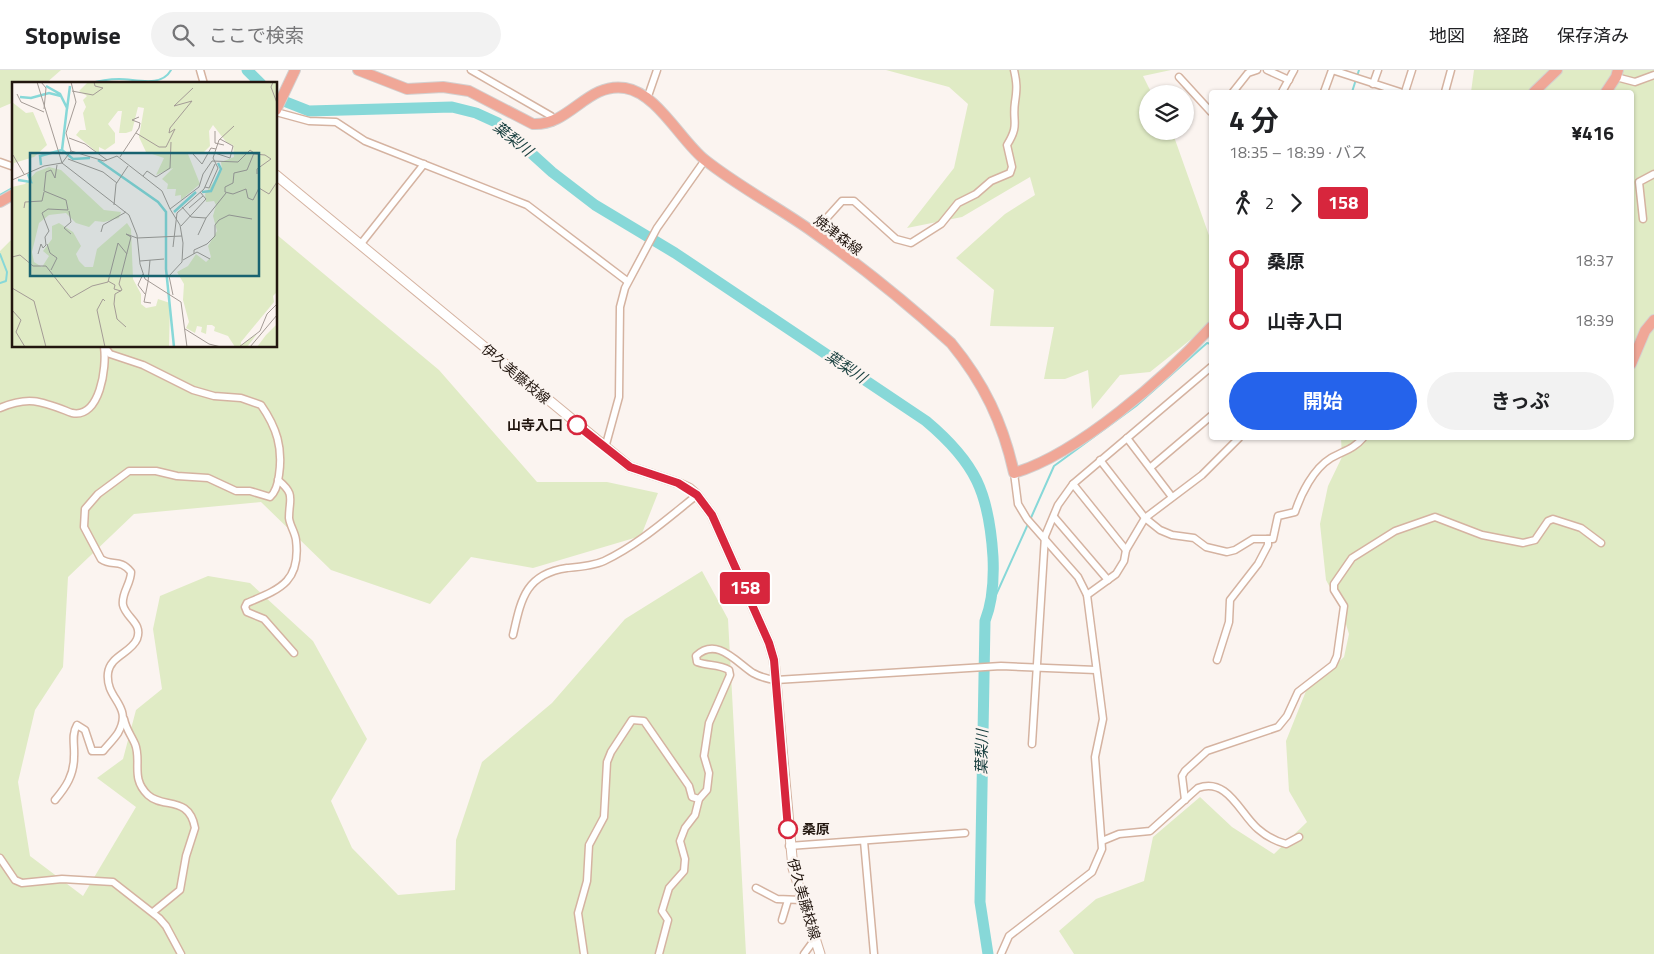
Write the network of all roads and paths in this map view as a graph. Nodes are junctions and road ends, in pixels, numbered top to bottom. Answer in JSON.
{"nodes":[{"id":1,"x":295,"y":70,"type":"edge"},
{"id":2,"x":358,"y":70,"type":"edge"},
{"id":3,"x":471,"y":70,"type":"edge"},
{"id":4,"x":657,"y":70,"type":"edge"},
{"id":5,"x":1014,"y":70,"type":"edge"},
{"id":6,"x":1257,"y":70,"type":"edge"},
{"id":7,"x":1267,"y":70,"type":"edge"},
{"id":8,"x":1294,"y":70,"type":"edge"},
{"id":9,"x":1332,"y":70,"type":"edge"},
{"id":10,"x":1378,"y":70,"type":"edge"},
{"id":11,"x":1412,"y":70,"type":"edge"},
{"id":12,"x":1451,"y":70,"type":"edge"},
{"id":13,"x":1557,"y":70,"type":"edge"},
{"id":14,"x":1617,"y":74,"type":"edge"},
{"id":15,"x":1654,"y":75,"type":"edge"},
{"id":16,"x":1179,"y":77,"type":"dead end"},
{"id":17,"x":1289,"y":80,"type":"junction"},
{"id":18,"x":1373,"y":84,"type":"junction"},
{"id":19,"x":1235,"y":90,"type":"edge"},
{"id":20,"x":1283,"y":90,"type":"edge"},
{"id":21,"x":1325,"y":90,"type":"edge"},
{"id":22,"x":1393,"y":90,"type":"edge"},
{"id":23,"x":1406,"y":90,"type":"edge"},
{"id":24,"x":1446,"y":90,"type":"edge"},
{"id":25,"x":1536,"y":90,"type":"edge"},
{"id":26,"x":1607,"y":90,"type":"edge"},
{"id":27,"x":647,"y":99,"type":"junction"},
{"id":28,"x":278,"y":108,"type":"edge"},
{"id":29,"x":278,"y":110,"type":"edge"},
{"id":30,"x":1209,"y":110,"type":"edge"},
{"id":31,"x":554,"y":122,"type":"junction"},
{"id":32,"x":705,"y":160,"type":"junction"},
{"id":33,"x":0,"y":162,"type":"edge"},
{"id":34,"x":424,"y":164,"type":"junction"},
{"id":35,"x":12,"y":166,"type":"edge"},
{"id":36,"x":1654,"y":174,"type":"edge"},
{"id":37,"x":278,"y":177,"type":"edge"},
{"id":38,"x":12,"y":195,"type":"edge"},
{"id":39,"x":0,"y":202,"type":"edge"},
{"id":40,"x":1643,"y":219,"type":"dead end"},
{"id":41,"x":814,"y":232,"type":"junction"},
{"id":42,"x":360,"y":245,"type":"junction"},
{"id":43,"x":627,"y":281,"type":"junction"},
{"id":44,"x":1654,"y":320,"type":"edge"},
{"id":45,"x":1207,"y":337,"type":"edge"},
{"id":46,"x":104,"y":348,"type":"edge"},
{"id":47,"x":106,"y":348,"type":"edge"},
{"id":48,"x":1634,"y":357,"type":"edge"},
{"id":49,"x":1209,"y":369,"type":"edge"},
{"id":50,"x":0,"y":408,"type":"edge"},
{"id":51,"x":1209,"y":418,"type":"edge"},
{"id":52,"x":1127,"y":438,"type":"junction"},
{"id":53,"x":1236,"y":440,"type":"edge"},
{"id":54,"x":1361,"y":440,"type":"edge"},
{"id":55,"x":605,"y":448,"type":"junction"},
{"id":56,"x":1100,"y":460,"type":"junction"},
{"id":57,"x":1151,"y":467,"type":"junction"},
{"id":58,"x":1014,"y":473,"type":"junction"},
{"id":59,"x":278,"y":480,"type":"junction"},
{"id":60,"x":1073,"y":484,"type":"junction"},
{"id":61,"x":697,"y":495,"type":"junction"},
{"id":62,"x":1172,"y":497,"type":"junction"},
{"id":63,"x":1054,"y":517,"type":"junction"},
{"id":64,"x":1145,"y":518,"type":"junction"},
{"id":65,"x":1045,"y":536,"type":"junction"},
{"id":66,"x":1268,"y":539,"type":"junction"},
{"id":67,"x":1601,"y":544,"type":"dead end"},
{"id":68,"x":1126,"y":550,"type":"junction"},
{"id":69,"x":1108,"y":580,"type":"junction"},
{"id":70,"x":1087,"y":594,"type":"junction"},
{"id":71,"x":513,"y":636,"type":"dead end"},
{"id":72,"x":294,"y":653,"type":"dead end"},
{"id":73,"x":1217,"y":660,"type":"dead end"},
{"id":74,"x":1036,"y":667,"type":"junction"},
{"id":75,"x":1096,"y":670,"type":"junction"},
{"id":76,"x":776,"y":680,"type":"junction"},
{"id":77,"x":124,"y":720,"type":"junction"},
{"id":78,"x":1032,"y":744,"type":"dead end"},
{"id":79,"x":698,"y":799,"type":"junction"},
{"id":80,"x":54,"y":800,"type":"dead end"},
{"id":81,"x":1185,"y":800,"type":"junction"},
{"id":82,"x":965,"y":833,"type":"dead end"},
{"id":83,"x":1299,"y":837,"type":"dead end"},
{"id":84,"x":864,"y":841,"type":"junction"},
{"id":85,"x":1102,"y":841,"type":"junction"},
{"id":86,"x":789,"y":846,"type":"junction"},
{"id":87,"x":0,"y":858,"type":"edge"},
{"id":88,"x":756,"y":888,"type":"dead end"},
{"id":89,"x":788,"y":900,"type":"junction"},
{"id":90,"x":802,"y":900,"type":"junction"},
{"id":91,"x":152,"y":912,"type":"junction"},
{"id":92,"x":782,"y":920,"type":"dead end"},
{"id":93,"x":815,"y":939,"type":"junction"},
{"id":94,"x":181,"y":954,"type":"edge"},
{"id":95,"x":584,"y":954,"type":"edge"},
{"id":96,"x":659,"y":954,"type":"edge"},
{"id":97,"x":804,"y":954,"type":"edge"},
{"id":98,"x":820,"y":954,"type":"edge"},
{"id":99,"x":874,"y":954,"type":"edge"},
{"id":100,"x":1001,"y":954,"type":"edge"}],
"edges":[{"from":1,"to":28,"type":"main road"},
{"from":2,"to":31,"type":"main road"},
{"from":3,"to":31,"type":"street"},
{"from":4,"to":27,"type":"street"},
{"from":5,"to":41,"type":"street"},
{"from":6,"to":19,"type":"street"},
{"from":7,"to":17,"type":"street"},
{"from":8,"to":17,"type":"street"},
{"from":9,"to":18,"type":"street"},
{"from":9,"to":21,"type":"street"},
{"from":10,"to":18,"type":"street"},
{"from":11,"to":23,"type":"street"},
{"from":12,"to":24,"type":"street"},
{"from":13,"to":25,"type":"main road"},
{"from":14,"to":15,"type":"street"},
{"from":14,"to":26,"type":"main road"},
{"from":16,"to":30,"type":"street"},
{"from":17,"to":20,"type":"street"},
{"from":18,"to":22,"type":"street"},
{"from":27,"to":31,"type":"main road","name":"焼津森線"},
{"from":27,"to":32,"type":"main road","name":"焼津森線"},
{"from":29,"to":34,"type":"street"},
{"from":32,"to":41,"type":"main road","name":"焼津森線"},
{"from":32,"to":43,"type":"street"},
{"from":33,"to":35,"type":"street"},
{"from":34,"to":42,"type":"street"},
{"from":34,"to":43,"type":"street"},
{"from":36,"to":40,"type":"street"},
{"from":37,"to":42,"type":"main road","name":"伊久美藤枝線"},
{"from":38,"to":39,"type":"main road"},
{"from":41,"to":58,"type":"main road","name":"焼津森線"},
{"from":42,"to":55,"type":"main road","name":"伊久美藤枝線"},
{"from":43,"to":55,"type":"street"},
{"from":44,"to":48,"type":"main road"},
{"from":45,"to":58,"type":"main road"},
{"from":46,"to":50,"type":"street"},
{"from":47,"to":59,"type":"street"},
{"from":49,"to":52,"type":"street"},
{"from":51,"to":57,"type":"street"},
{"from":52,"to":56,"type":"street"},
{"from":52,"to":57,"type":"street"},
{"from":53,"to":62,"type":"street"},
{"from":54,"to":66,"type":"street"},
{"from":55,"to":61,"type":"main road","name":"伊久美藤枝線"},
{"from":56,"to":60,"type":"street"},
{"from":56,"to":64,"type":"street"},
{"from":57,"to":62,"type":"street"},
{"from":58,"to":65,"type":"street"},
{"from":59,"to":72,"type":"street"},
{"from":59,"to":77,"type":"street"},
{"from":60,"to":63,"type":"street"},
{"from":60,"to":68,"type":"street"},
{"from":61,"to":71,"type":"street"},
{"from":61,"to":76,"type":"main road","name":"伊久美藤枝線"},
{"from":62,"to":64,"type":"street"},
{"from":63,"to":65,"type":"street"},
{"from":63,"to":69,"type":"street"},
{"from":64,"to":66,"type":"street"},
{"from":64,"to":68,"type":"street"},
{"from":65,"to":70,"type":"street"},
{"from":65,"to":74,"type":"street"},
{"from":66,"to":73,"type":"street"},
{"from":67,"to":81,"type":"street"},
{"from":68,"to":69,"type":"street"},
{"from":69,"to":70,"type":"street"},
{"from":70,"to":75,"type":"street"},
{"from":74,"to":75,"type":"street"},
{"from":74,"to":76,"type":"street"},
{"from":74,"to":78,"type":"street"},
{"from":75,"to":85,"type":"street"},
{"from":76,"to":79,"type":"street"},
{"from":76,"to":86,"type":"main road","name":"伊久美藤枝線"},
{"from":77,"to":80,"type":"street"},
{"from":77,"to":91,"type":"street"},
{"from":79,"to":95,"type":"street"},
{"from":79,"to":96,"type":"street"},
{"from":81,"to":83,"type":"street"},
{"from":81,"to":85,"type":"street"},
{"from":82,"to":84,"type":"street"},
{"from":84,"to":86,"type":"street"},
{"from":84,"to":99,"type":"street"},
{"from":85,"to":100,"type":"street"},
{"from":86,"to":90,"type":"main road","name":"伊久美藤枝線"},
{"from":87,"to":91,"type":"street"},
{"from":88,"to":89,"type":"street"},
{"from":89,"to":90,"type":"street"},
{"from":89,"to":92,"type":"street"},
{"from":90,"to":93,"type":"main road","name":"伊久美藤枝線"},
{"from":91,"to":94,"type":"street"},
{"from":93,"to":97,"type":"street"},
{"from":93,"to":98,"type":"main road","name":"伊久美藤枝線"}]}
